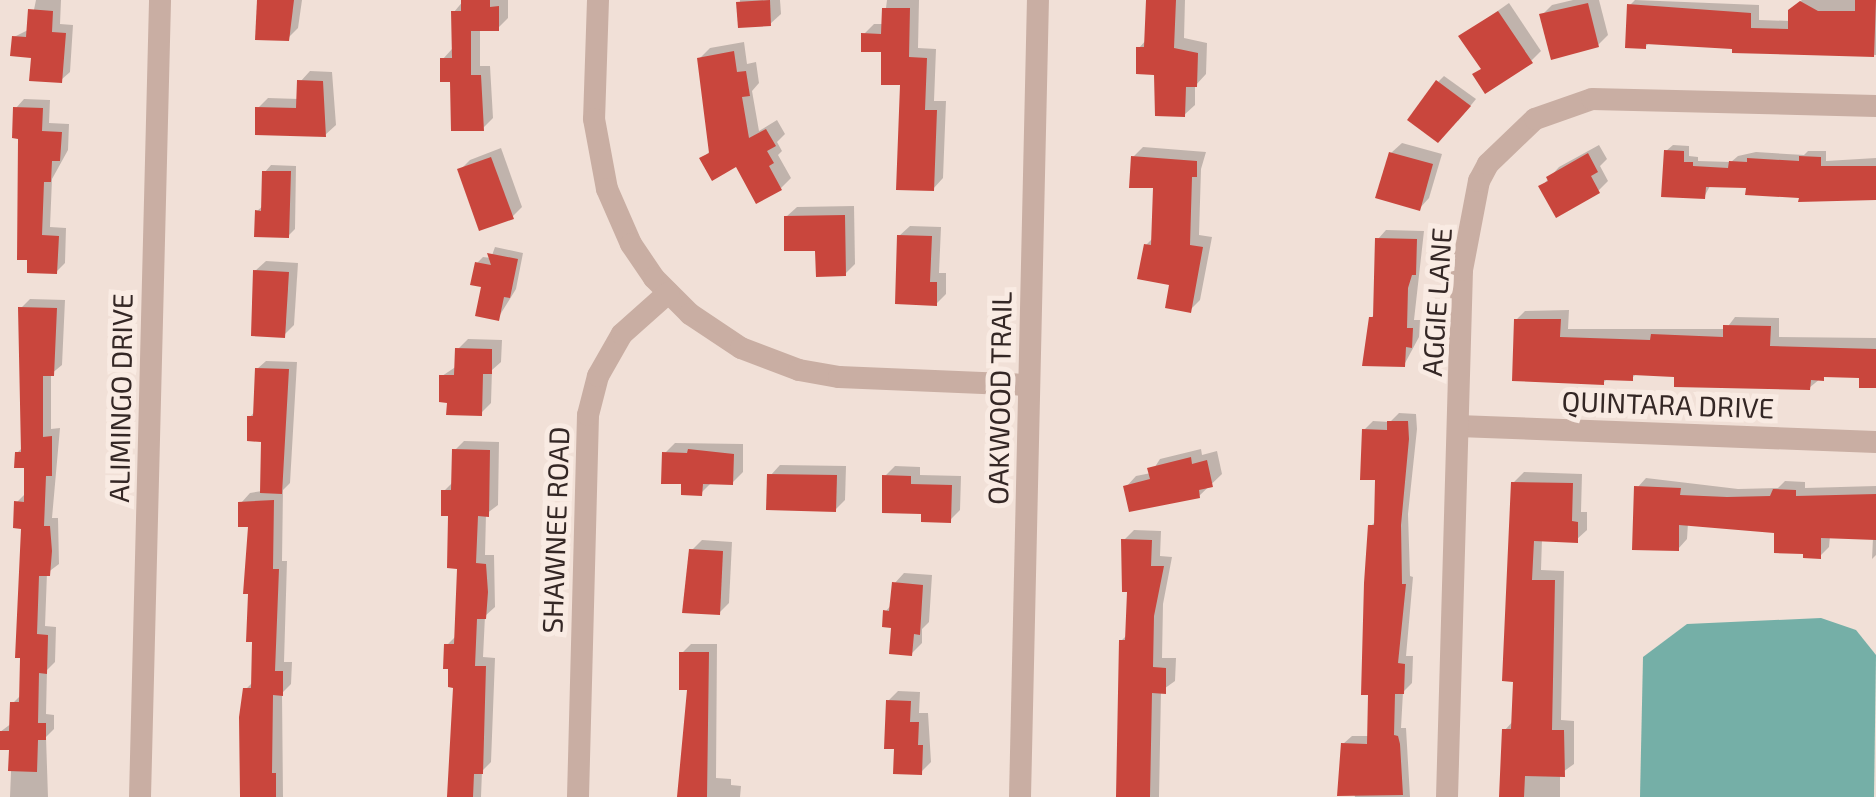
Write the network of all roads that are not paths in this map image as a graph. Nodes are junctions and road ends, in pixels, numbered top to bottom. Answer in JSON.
{"nodes":[{"id":1,"x":160,"y":0,"type":"edge"},
{"id":2,"x":598,"y":0,"type":"edge"},
{"id":3,"x":1038,"y":0,"type":"edge"},
{"id":4,"x":1876,"y":106,"type":"edge"},
{"id":5,"x":668,"y":293,"type":"junction"},
{"id":6,"x":1029,"y":386,"type":"junction"},
{"id":7,"x":1458,"y":426,"type":"junction"},
{"id":8,"x":1876,"y":442,"type":"edge"},
{"id":9,"x":140,"y":797,"type":"edge"},
{"id":10,"x":578,"y":797,"type":"edge"},
{"id":11,"x":1020,"y":797,"type":"edge"},
{"id":12,"x":1447,"y":797,"type":"edge"}],
"edges":[{"from":1,"to":9,"type":"street","name":"ALIMINGO DRIVE"},
{"from":2,"to":5,"type":"street"},
{"from":3,"to":6,"type":"street","name":"OAKWOOD TRAIL"},
{"from":4,"to":7,"type":"street","name":"AGGIE LANE"},
{"from":5,"to":6,"type":"street"},
{"from":5,"to":10,"type":"street","name":"SHAWNEE ROAD"},
{"from":6,"to":11,"type":"street","name":"OAKWOOD TRAIL"},
{"from":7,"to":8,"type":"street","name":"QUINTARA DRIVE"},
{"from":7,"to":12,"type":"street","name":"AGGIE LANE"}]}
